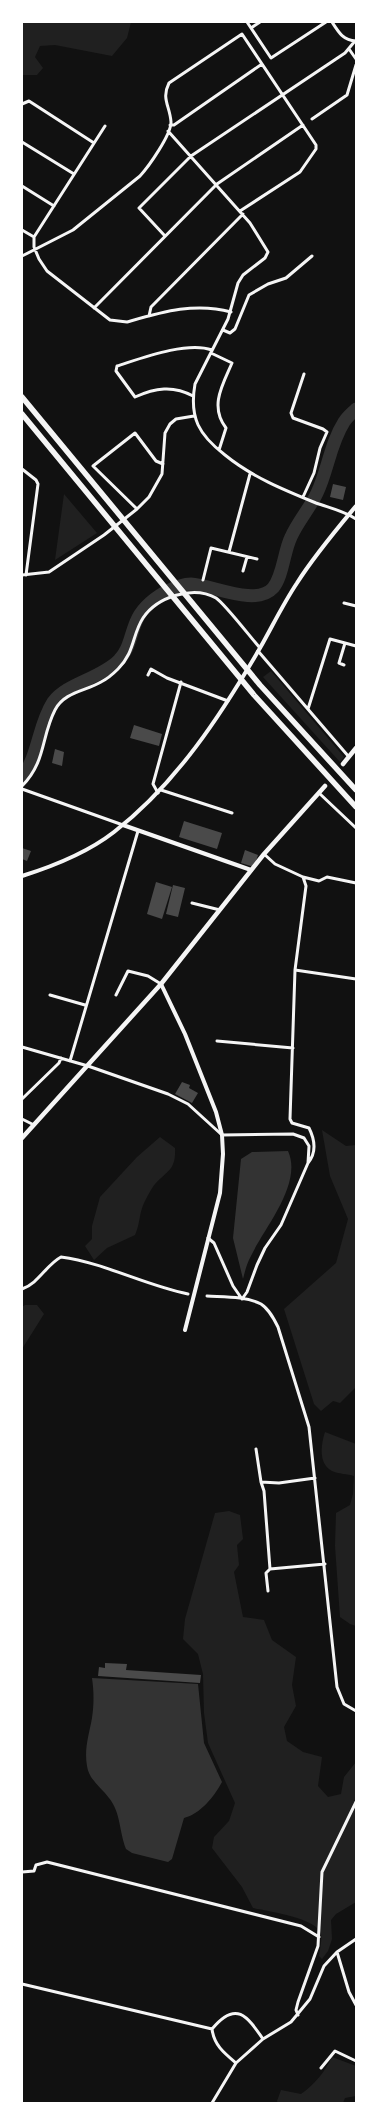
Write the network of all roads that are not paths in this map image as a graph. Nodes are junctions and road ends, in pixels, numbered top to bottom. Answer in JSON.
{"nodes":[{"id":1,"x":247,"y":22,"type":"edge"},
{"id":2,"x":260,"y":22,"type":"edge"},
{"id":3,"x":326,"y":22,"type":"edge"},
{"id":4,"x":332,"y":22,"type":"edge"},
{"id":5,"x":251,"y":28,"type":"junction"},
{"id":6,"x":355,"y":41,"type":"edge"},
{"id":7,"x":349,"y":49,"type":"junction"},
{"id":8,"x":356,"y":59,"type":"edge"},
{"id":9,"x":262,"y":64,"type":"junction"},
{"id":10,"x":356,"y":65,"type":"edge"},
{"id":11,"x":282,"y":94,"type":"junction"},
{"id":12,"x":22,"y":104,"type":"edge"},
{"id":13,"x":312,"y":119,"type":"dead end"},
{"id":14,"x":303,"y":125,"type":"junction"},
{"id":15,"x":105,"y":126,"type":"dead end"},
{"id":16,"x":170,"y":126,"type":"junction"},
{"id":17,"x":168,"y":131,"type":"junction"},
{"id":18,"x":22,"y":142,"type":"edge"},
{"id":19,"x":94,"y":143,"type":"junction"},
{"id":20,"x":192,"y":156,"type":"junction"},
{"id":21,"x":74,"y":174,"type":"junction"},
{"id":22,"x":217,"y":184,"type":"junction"},
{"id":23,"x":22,"y":186,"type":"edge"},
{"id":24,"x":54,"y":206,"type":"junction"},
{"id":25,"x":242,"y":213,"type":"junction"},
{"id":26,"x":22,"y":230,"type":"edge"},
{"id":27,"x":165,"y":236,"type":"junction"},
{"id":28,"x":34,"y":238,"type":"junction"},
{"id":29,"x":36,"y":250,"type":"junction"},
{"id":30,"x":22,"y":256,"type":"edge"},
{"id":31,"x":312,"y":256,"type":"dead end"},
{"id":32,"x":94,"y":308,"type":"junction"},
{"id":33,"x":231,"y":312,"type":"junction"},
{"id":34,"x":149,"y":316,"type":"junction"},
{"id":35,"x":223,"y":330,"type":"junction"},
{"id":36,"x":211,"y":352,"type":"junction"},
{"id":37,"x":304,"y":374,"type":"dead end"},
{"id":38,"x":193,"y":396,"type":"junction"},
{"id":39,"x":22,"y":397,"type":"edge"},
{"id":40,"x":22,"y":414,"type":"edge"},
{"id":41,"x":194,"y":416,"type":"junction"},
{"id":42,"x":219,"y":450,"type":"junction"},
{"id":43,"x":163,"y":464,"type":"junction"},
{"id":44,"x":22,"y":469,"type":"edge"},
{"id":45,"x":250,"y":474,"type":"junction"},
{"id":46,"x":303,"y":497,"type":"junction"},
{"id":47,"x":356,"y":506,"type":"edge"},
{"id":48,"x":136,"y":510,"type":"junction"},
{"id":49,"x":349,"y":515,"type":"junction"},
{"id":50,"x":356,"y":519,"type":"edge"},
{"id":51,"x":229,"y":552,"type":"junction"},
{"id":52,"x":247,"y":557,"type":"junction"},
{"id":53,"x":257,"y":560,"type":"dead end"},
{"id":54,"x":243,"y":571,"type":"dead end"},
{"id":55,"x":24,"y":575,"type":"edge"},
{"id":56,"x":203,"y":580,"type":"dead end"},
{"id":57,"x":344,"y":603,"type":"dead end"},
{"id":58,"x":356,"y":606,"type":"edge"},
{"id":59,"x":345,"y":643,"type":"junction"},
{"id":60,"x":356,"y":646,"type":"edge"},
{"id":61,"x":259,"y":649,"type":"junction"},
{"id":62,"x":344,"y":665,"type":"dead end"},
{"id":63,"x":148,"y":675,"type":"dead end"},
{"id":64,"x":181,"y":682,"type":"junction"},
{"id":65,"x":228,"y":701,"type":"junction"},
{"id":66,"x":308,"y":709,"type":"junction"},
{"id":67,"x":356,"y":748,"type":"edge"},
{"id":68,"x":349,"y":756,"type":"junction"},
{"id":69,"x":343,"y":764,"type":"dead end"},
{"id":70,"x":325,"y":786,"type":"dead end"},
{"id":71,"x":22,"y":788,"type":"edge"},
{"id":72,"x":356,"y":790,"type":"edge"},
{"id":73,"x":159,"y":792,"type":"junction"},
{"id":74,"x":319,"y":793,"type":"junction"},
{"id":75,"x":356,"y":806,"type":"edge"},
{"id":76,"x":232,"y":813,"type":"dead end"},
{"id":77,"x":123,"y":825,"type":"junction"},
{"id":78,"x":356,"y":828,"type":"edge"},
{"id":79,"x":138,"y":830,"type":"junction"},
{"id":80,"x":264,"y":854,"type":"junction"},
{"id":81,"x":251,"y":870,"type":"junction"},
{"id":82,"x":22,"y":876,"type":"edge"},
{"id":83,"x":303,"y":877,"type":"junction"},
{"id":84,"x":356,"y":883,"type":"edge"},
{"id":85,"x":192,"y":903,"type":"dead end"},
{"id":86,"x":220,"y":910,"type":"junction"},
{"id":87,"x":295,"y":970,"type":"junction"},
{"id":88,"x":356,"y":979,"type":"edge"},
{"id":89,"x":161,"y":984,"type":"junction"},
{"id":90,"x":50,"y":995,"type":"dead end"},
{"id":91,"x":116,"y":995,"type":"dead end"},
{"id":92,"x":85,"y":1005,"type":"junction"},
{"id":93,"x":217,"y":1041,"type":"dead end"},
{"id":94,"x":22,"y":1047,"type":"edge"},
{"id":95,"x":293,"y":1048,"type":"junction"},
{"id":96,"x":61,"y":1058,"type":"junction"},
{"id":97,"x":70,"y":1060,"type":"junction"},
{"id":98,"x":88,"y":1066,"type":"junction"},
{"id":99,"x":22,"y":1100,"type":"edge"},
{"id":100,"x":22,"y":1119,"type":"edge"},
{"id":101,"x":34,"y":1125,"type":"junction"},
{"id":102,"x":222,"y":1135,"type":"junction"},
{"id":103,"x":22,"y":1138,"type":"edge"},
{"id":104,"x":308,"y":1163,"type":"junction"},
{"id":105,"x":208,"y":1238,"type":"junction"},
{"id":106,"x":22,"y":1289,"type":"edge"},
{"id":107,"x":188,"y":1294,"type":"dead end"},
{"id":108,"x":207,"y":1296,"type":"dead end"},
{"id":109,"x":242,"y":1299,"type":"junction"},
{"id":110,"x":185,"y":1330,"type":"dead end"},
{"id":111,"x":256,"y":1449,"type":"dead end"},
{"id":112,"x":315,"y":1478,"type":"junction"},
{"id":113,"x":261,"y":1482,"type":"junction"},
{"id":114,"x":325,"y":1564,"type":"junction"},
{"id":115,"x":270,"y":1569,"type":"junction"},
{"id":116,"x":268,"y":1591,"type":"dead end"},
{"id":117,"x":356,"y":1711,"type":"edge"},
{"id":118,"x":356,"y":1802,"type":"edge"},
{"id":119,"x":22,"y":1872,"type":"edge"},
{"id":120,"x":319,"y":1937,"type":"junction"},
{"id":121,"x":356,"y":1939,"type":"edge"},
{"id":122,"x":337,"y":1952,"type":"junction"},
{"id":123,"x":22,"y":1984,"type":"edge"},
{"id":124,"x":356,"y":2005,"type":"edge"},
{"id":125,"x":298,"y":2015,"type":"junction"},
{"id":126,"x":212,"y":2029,"type":"junction"},
{"id":127,"x":263,"y":2039,"type":"junction"},
{"id":128,"x":356,"y":2061,"type":"edge"},
{"id":129,"x":236,"y":2063,"type":"junction"},
{"id":130,"x":321,"y":2068,"type":"dead end"},
{"id":131,"x":212,"y":2103,"type":"edge"}],
"edges":[{"from":1,"to":5,"type":"street"},
{"from":2,"to":5,"type":"street"},
{"from":3,"to":5,"type":"street"},
{"from":4,"to":6,"type":"street"},
{"from":6,"to":7,"type":"street"},
{"from":7,"to":8,"type":"street"},
{"from":7,"to":11,"type":"street"},
{"from":9,"to":11,"type":"street"},
{"from":9,"to":16,"type":"street"},
{"from":9,"to":16,"type":"street"},
{"from":10,"to":13,"type":"street"},
{"from":11,"to":14,"type":"street"},
{"from":11,"to":20,"type":"street"},
{"from":12,"to":19,"type":"street"},
{"from":14,"to":22,"type":"street"},
{"from":14,"to":25,"type":"street"},
{"from":15,"to":19,"type":"street"},
{"from":16,"to":17,"type":"street"},
{"from":17,"to":20,"type":"street"},
{"from":17,"to":29,"type":"street"},
{"from":18,"to":21,"type":"street"},
{"from":19,"to":21,"type":"street"},
{"from":20,"to":22,"type":"street"},
{"from":20,"to":27,"type":"street"},
{"from":21,"to":24,"type":"street"},
{"from":22,"to":25,"type":"street"},
{"from":22,"to":27,"type":"street"},
{"from":23,"to":24,"type":"street"},
{"from":24,"to":28,"type":"street"},
{"from":25,"to":33,"type":"street"},
{"from":25,"to":34,"type":"street"},
{"from":26,"to":28,"type":"street"},
{"from":27,"to":32,"type":"street"},
{"from":28,"to":29,"type":"street"},
{"from":29,"to":30,"type":"street"},
{"from":29,"to":32,"type":"street"},
{"from":31,"to":35,"type":"street"},
{"from":32,"to":34,"type":"street"},
{"from":33,"to":34,"type":"street"},
{"from":33,"to":35,"type":"street"},
{"from":35,"to":36,"type":"street"},
{"from":36,"to":38,"type":"street"},
{"from":36,"to":38,"type":"street"},
{"from":36,"to":42,"type":"street"},
{"from":37,"to":46,"type":"street"},
{"from":38,"to":41,"type":"street"},
{"from":39,"to":72,"type":"highway"},
{"from":40,"to":75,"type":"highway"},
{"from":41,"to":42,"type":"street"},
{"from":41,"to":43,"type":"street"},
{"from":42,"to":45,"type":"street"},
{"from":43,"to":48,"type":"street"},
{"from":43,"to":48,"type":"street"},
{"from":44,"to":55,"type":"street"},
{"from":45,"to":46,"type":"street"},
{"from":45,"to":51,"type":"street"},
{"from":46,"to":49,"type":"street"},
{"from":47,"to":49,"type":"street"},
{"from":48,"to":55,"type":"street"},
{"from":49,"to":50,"type":"street"},
{"from":49,"to":61,"type":"street"},
{"from":51,"to":52,"type":"street"},
{"from":51,"to":56,"type":"street"},
{"from":52,"to":53,"type":"street"},
{"from":52,"to":54,"type":"street"},
{"from":57,"to":58,"type":"street"},
{"from":59,"to":60,"type":"street"},
{"from":59,"to":62,"type":"street"},
{"from":59,"to":66,"type":"street"},
{"from":61,"to":65,"type":"street"},
{"from":61,"to":66,"type":"street"},
{"from":61,"to":71,"type":"street"},
{"from":63,"to":64,"type":"street"},
{"from":64,"to":65,"type":"street"},
{"from":64,"to":73,"type":"street"},
{"from":65,"to":73,"type":"street"},
{"from":66,"to":68,"type":"street"},
{"from":67,"to":68,"type":"main road"},
{"from":68,"to":69,"type":"main road"},
{"from":70,"to":74,"type":"main road"},
{"from":71,"to":77,"type":"street"},
{"from":73,"to":76,"type":"street"},
{"from":73,"to":77,"type":"street"},
{"from":74,"to":78,"type":"street"},
{"from":74,"to":80,"type":"main road"},
{"from":77,"to":79,"type":"street"},
{"from":77,"to":82,"type":"street"},
{"from":79,"to":81,"type":"street"},
{"from":79,"to":92,"type":"street"},
{"from":80,"to":81,"type":"main road"},
{"from":80,"to":83,"type":"street"},
{"from":81,"to":86,"type":"main road"},
{"from":83,"to":84,"type":"street"},
{"from":83,"to":87,"type":"street"},
{"from":85,"to":86,"type":"street"},
{"from":86,"to":89,"type":"main road"},
{"from":87,"to":88,"type":"street"},
{"from":87,"to":95,"type":"street"},
{"from":89,"to":91,"type":"street"},
{"from":89,"to":98,"type":"main road"},
{"from":89,"to":102,"type":"street"},
{"from":90,"to":92,"type":"street"},
{"from":92,"to":97,"type":"street"},
{"from":93,"to":95,"type":"street"},
{"from":94,"to":96,"type":"street"},
{"from":95,"to":104,"type":"street"},
{"from":96,"to":97,"type":"street"},
{"from":96,"to":99,"type":"street"},
{"from":97,"to":98,"type":"street"},
{"from":98,"to":101,"type":"main road"},
{"from":98,"to":102,"type":"street"},
{"from":100,"to":101,"type":"street"},
{"from":101,"to":103,"type":"main road"},
{"from":102,"to":104,"type":"street"},
{"from":102,"to":105,"type":"street"},
{"from":104,"to":109,"type":"street"},
{"from":105,"to":109,"type":"street"},
{"from":105,"to":110,"type":"street"},
{"from":106,"to":107,"type":"street"},
{"from":108,"to":109,"type":"street"},
{"from":109,"to":112,"type":"street"},
{"from":111,"to":113,"type":"street"},
{"from":112,"to":113,"type":"street"},
{"from":112,"to":114,"type":"street"},
{"from":113,"to":115,"type":"street"},
{"from":114,"to":115,"type":"street"},
{"from":114,"to":117,"type":"street"},
{"from":115,"to":116,"type":"street"},
{"from":118,"to":120,"type":"street"},
{"from":119,"to":120,"type":"street"},
{"from":120,"to":125,"type":"street"},
{"from":121,"to":122,"type":"street"},
{"from":122,"to":124,"type":"street"},
{"from":122,"to":125,"type":"street"},
{"from":123,"to":126,"type":"street"},
{"from":125,"to":127,"type":"street"},
{"from":126,"to":127,"type":"street"},
{"from":126,"to":129,"type":"street"},
{"from":127,"to":129,"type":"street"},
{"from":128,"to":130,"type":"street"},
{"from":129,"to":131,"type":"street"}]}
